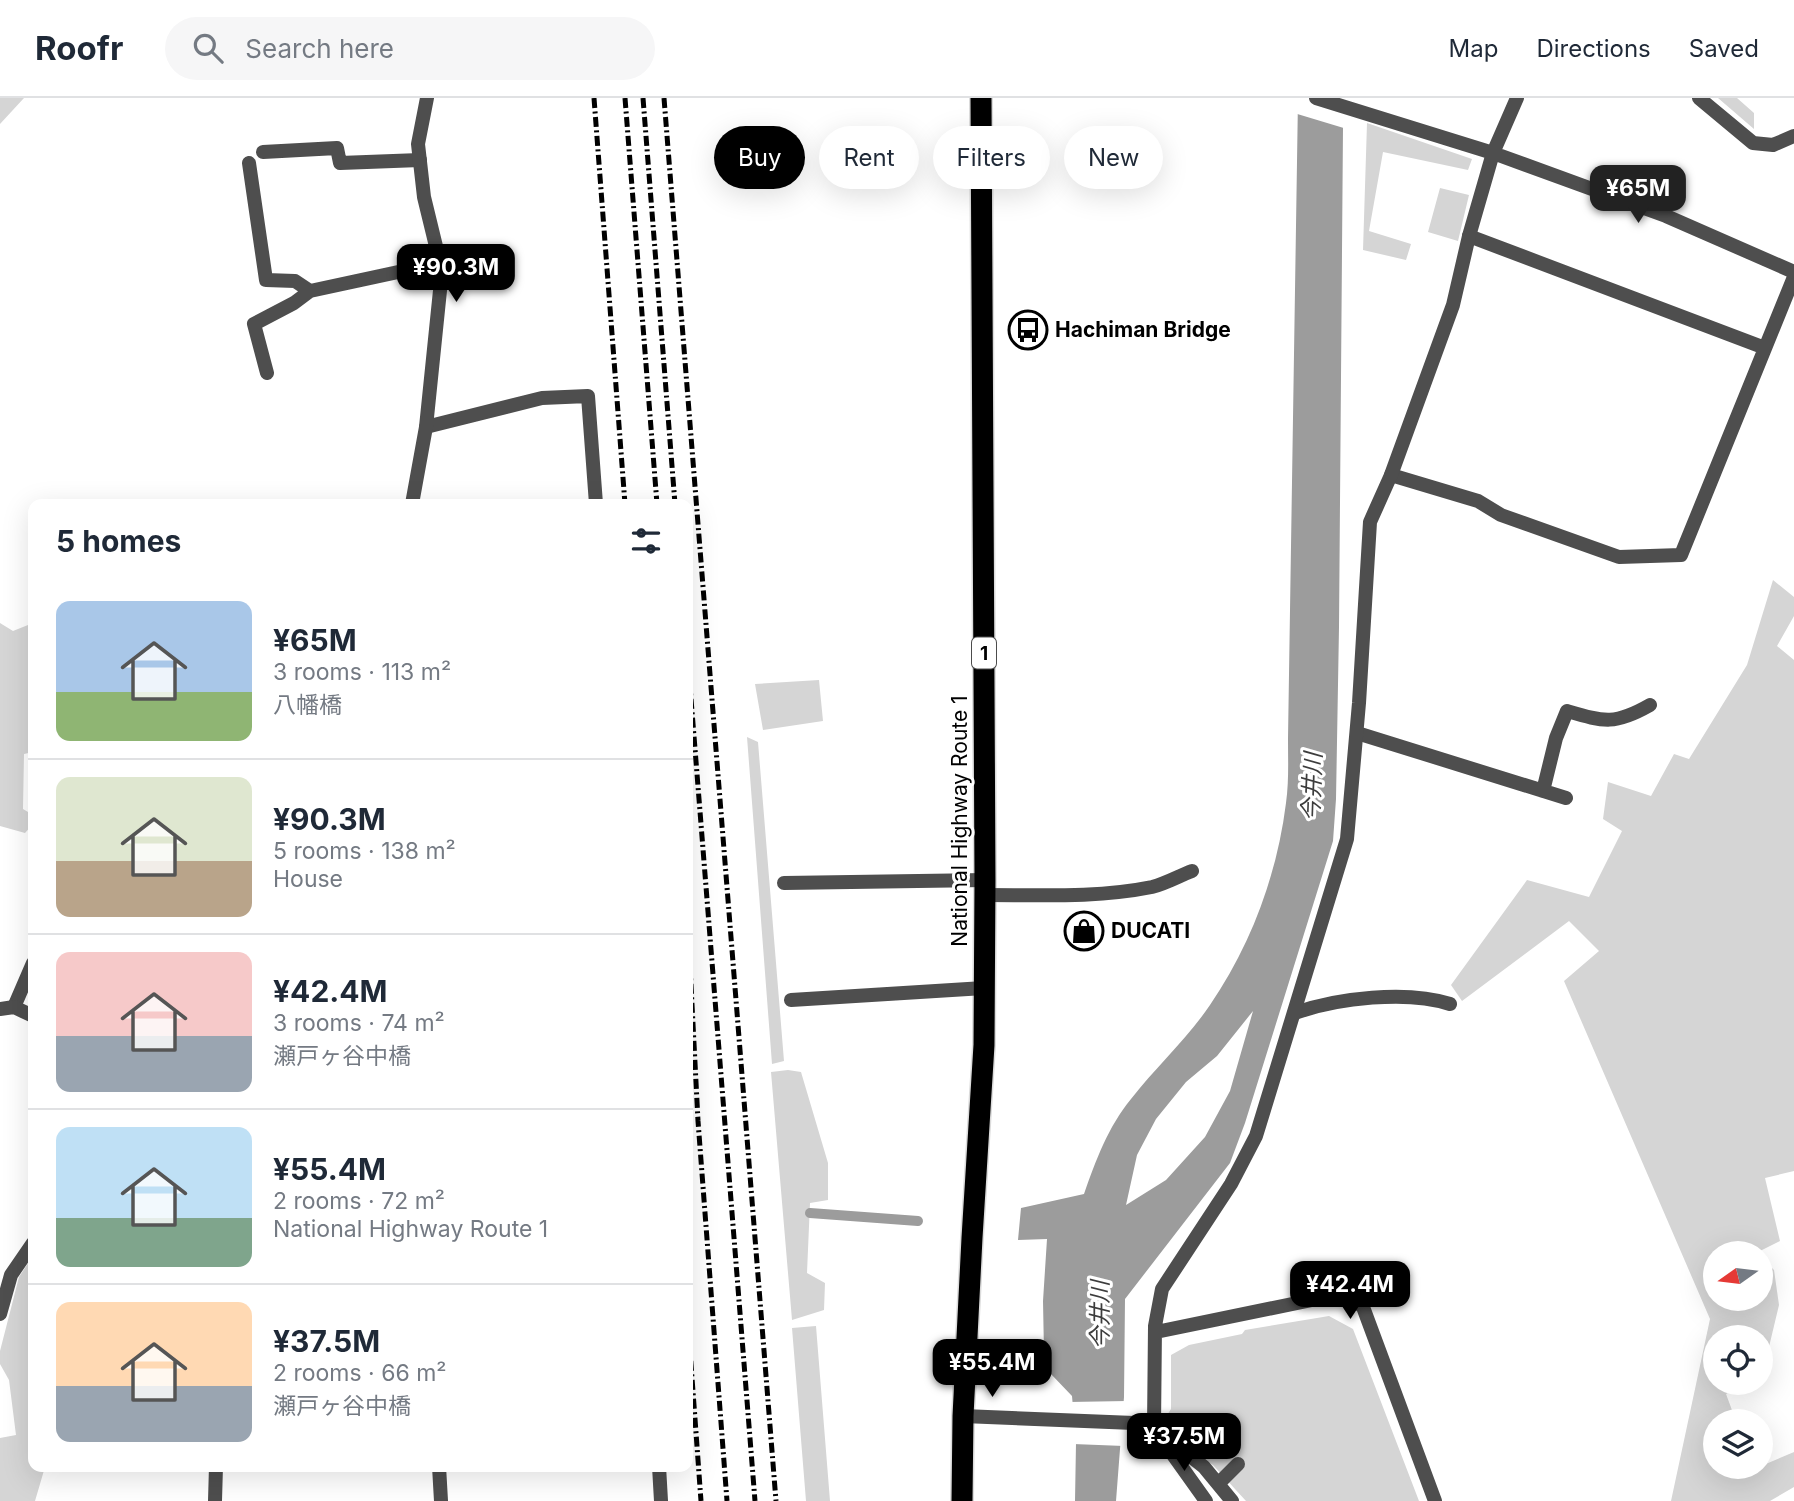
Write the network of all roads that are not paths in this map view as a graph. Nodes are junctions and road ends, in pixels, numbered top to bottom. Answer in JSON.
{"nodes":[{"id":1,"x":427,"y":98,"type":"edge"},
{"id":2,"x":981,"y":98,"type":"edge"},
{"id":3,"x":1316,"y":98,"type":"edge"},
{"id":4,"x":1517,"y":98,"type":"edge"},
{"id":5,"x":1699,"y":98,"type":"edge"},
{"id":6,"x":1794,"y":136,"type":"edge"},
{"id":7,"x":263,"y":152,"type":"dead end"},
{"id":8,"x":1493,"y":153,"type":"junction"},
{"id":9,"x":420,"y":160,"type":"junction"},
{"id":10,"x":249,"y":163,"type":"dead end"},
{"id":11,"x":1469,"y":236,"type":"junction"},
{"id":12,"x":440,"y":263,"type":"junction"},
{"id":13,"x":1794,"y":272,"type":"edge"},
{"id":14,"x":1794,"y":277,"type":"edge"},
{"id":15,"x":310,"y":291,"type":"junction"},
{"id":16,"x":1765,"y":348,"type":"junction"},
{"id":17,"x":267,"y":373,"type":"dead end"},
{"id":18,"x":426,"y":427,"type":"junction"},
{"id":19,"x":1391,"y":475,"type":"junction"},
{"id":20,"x":413,"y":499,"type":"edge"},
{"id":21,"x":596,"y":499,"type":"edge"},
{"id":22,"x":1650,"y":705,"type":"dead end"},
{"id":23,"x":1357,"y":733,"type":"junction"},
{"id":24,"x":1543,"y":791,"type":"junction"},
{"id":25,"x":1566,"y":798,"type":"dead end"},
{"id":26,"x":1192,"y":871,"type":"dead end"},
{"id":27,"x":784,"y":884,"type":"dead end"},
{"id":28,"x":985,"y":887,"type":"junction"},
{"id":29,"x":28,"y":972,"type":"edge"},
{"id":30,"x":984,"y":988,"type":"junction"},
{"id":31,"x":791,"y":1000,"type":"dead end"},
{"id":32,"x":1450,"y":1004,"type":"dead end"},
{"id":33,"x":7,"y":1008,"type":"edge"},
{"id":34,"x":1295,"y":1013,"type":"junction"},
{"id":35,"x":28,"y":1014,"type":"edge"},
{"id":36,"x":28,"y":1250,"type":"edge"},
{"id":37,"x":0,"y":1314,"type":"edge"},
{"id":38,"x":1156,"y":1332,"type":"junction"},
{"id":39,"x":963,"y":1416,"type":"junction"},
{"id":40,"x":1154,"y":1427,"type":"junction"},
{"id":41,"x":1238,"y":1464,"type":"dead end"},
{"id":42,"x":216,"y":1472,"type":"edge"},
{"id":43,"x":439,"y":1472,"type":"edge"},
{"id":44,"x":659,"y":1472,"type":"edge"},
{"id":45,"x":1218,"y":1484,"type":"junction"},
{"id":46,"x":215,"y":1501,"type":"edge"},
{"id":47,"x":440,"y":1501,"type":"edge"},
{"id":48,"x":661,"y":1501,"type":"edge"},
{"id":49,"x":962,"y":1501,"type":"edge"},
{"id":50,"x":1206,"y":1501,"type":"edge"},
{"id":51,"x":1232,"y":1501,"type":"edge"},
{"id":52,"x":1436,"y":1501,"type":"edge"}],
"edges":[{"from":1,"to":9,"type":"street"},
{"from":2,"to":28,"type":"highway","name":"National Highway Route 1","number":"1"},
{"from":3,"to":8,"type":"street"},
{"from":4,"to":8,"type":"street"},
{"from":5,"to":6,"type":"street"},
{"from":7,"to":9,"type":"street"},
{"from":8,"to":11,"type":"street"},
{"from":8,"to":13,"type":"street"},
{"from":9,"to":12,"type":"street"},
{"from":10,"to":15,"type":"street"},
{"from":11,"to":16,"type":"street"},
{"from":11,"to":19,"type":"street"},
{"from":12,"to":15,"type":"street"},
{"from":12,"to":18,"type":"street"},
{"from":14,"to":16,"type":"street"},
{"from":15,"to":17,"type":"street"},
{"from":16,"to":19,"type":"street"},
{"from":18,"to":20,"type":"street"},
{"from":18,"to":21,"type":"street"},
{"from":19,"to":23,"type":"street"},
{"from":22,"to":24,"type":"street"},
{"from":23,"to":24,"type":"street"},
{"from":23,"to":34,"type":"street"},
{"from":24,"to":25,"type":"street"},
{"from":26,"to":28,"type":"street"},
{"from":27,"to":28,"type":"street"},
{"from":28,"to":30,"type":"highway","name":"National Highway Route 1","number":"1"},
{"from":29,"to":33,"type":"street"},
{"from":30,"to":31,"type":"street"},
{"from":30,"to":39,"type":"highway","name":"National Highway Route 1","number":"1"},
{"from":32,"to":34,"type":"street"},
{"from":33,"to":35,"type":"street"},
{"from":34,"to":38,"type":"street"},
{"from":36,"to":37,"type":"street"},
{"from":38,"to":40,"type":"street"},
{"from":38,"to":52,"type":"street"},
{"from":39,"to":40,"type":"street"},
{"from":39,"to":49,"type":"highway","name":"National Highway Route 1","number":"1"},
{"from":40,"to":45,"type":"street"},
{"from":40,"to":50,"type":"street"},
{"from":41,"to":45,"type":"street"},
{"from":42,"to":46,"type":"street"},
{"from":43,"to":47,"type":"street"},
{"from":44,"to":48,"type":"street"},
{"from":45,"to":51,"type":"street"}]}
